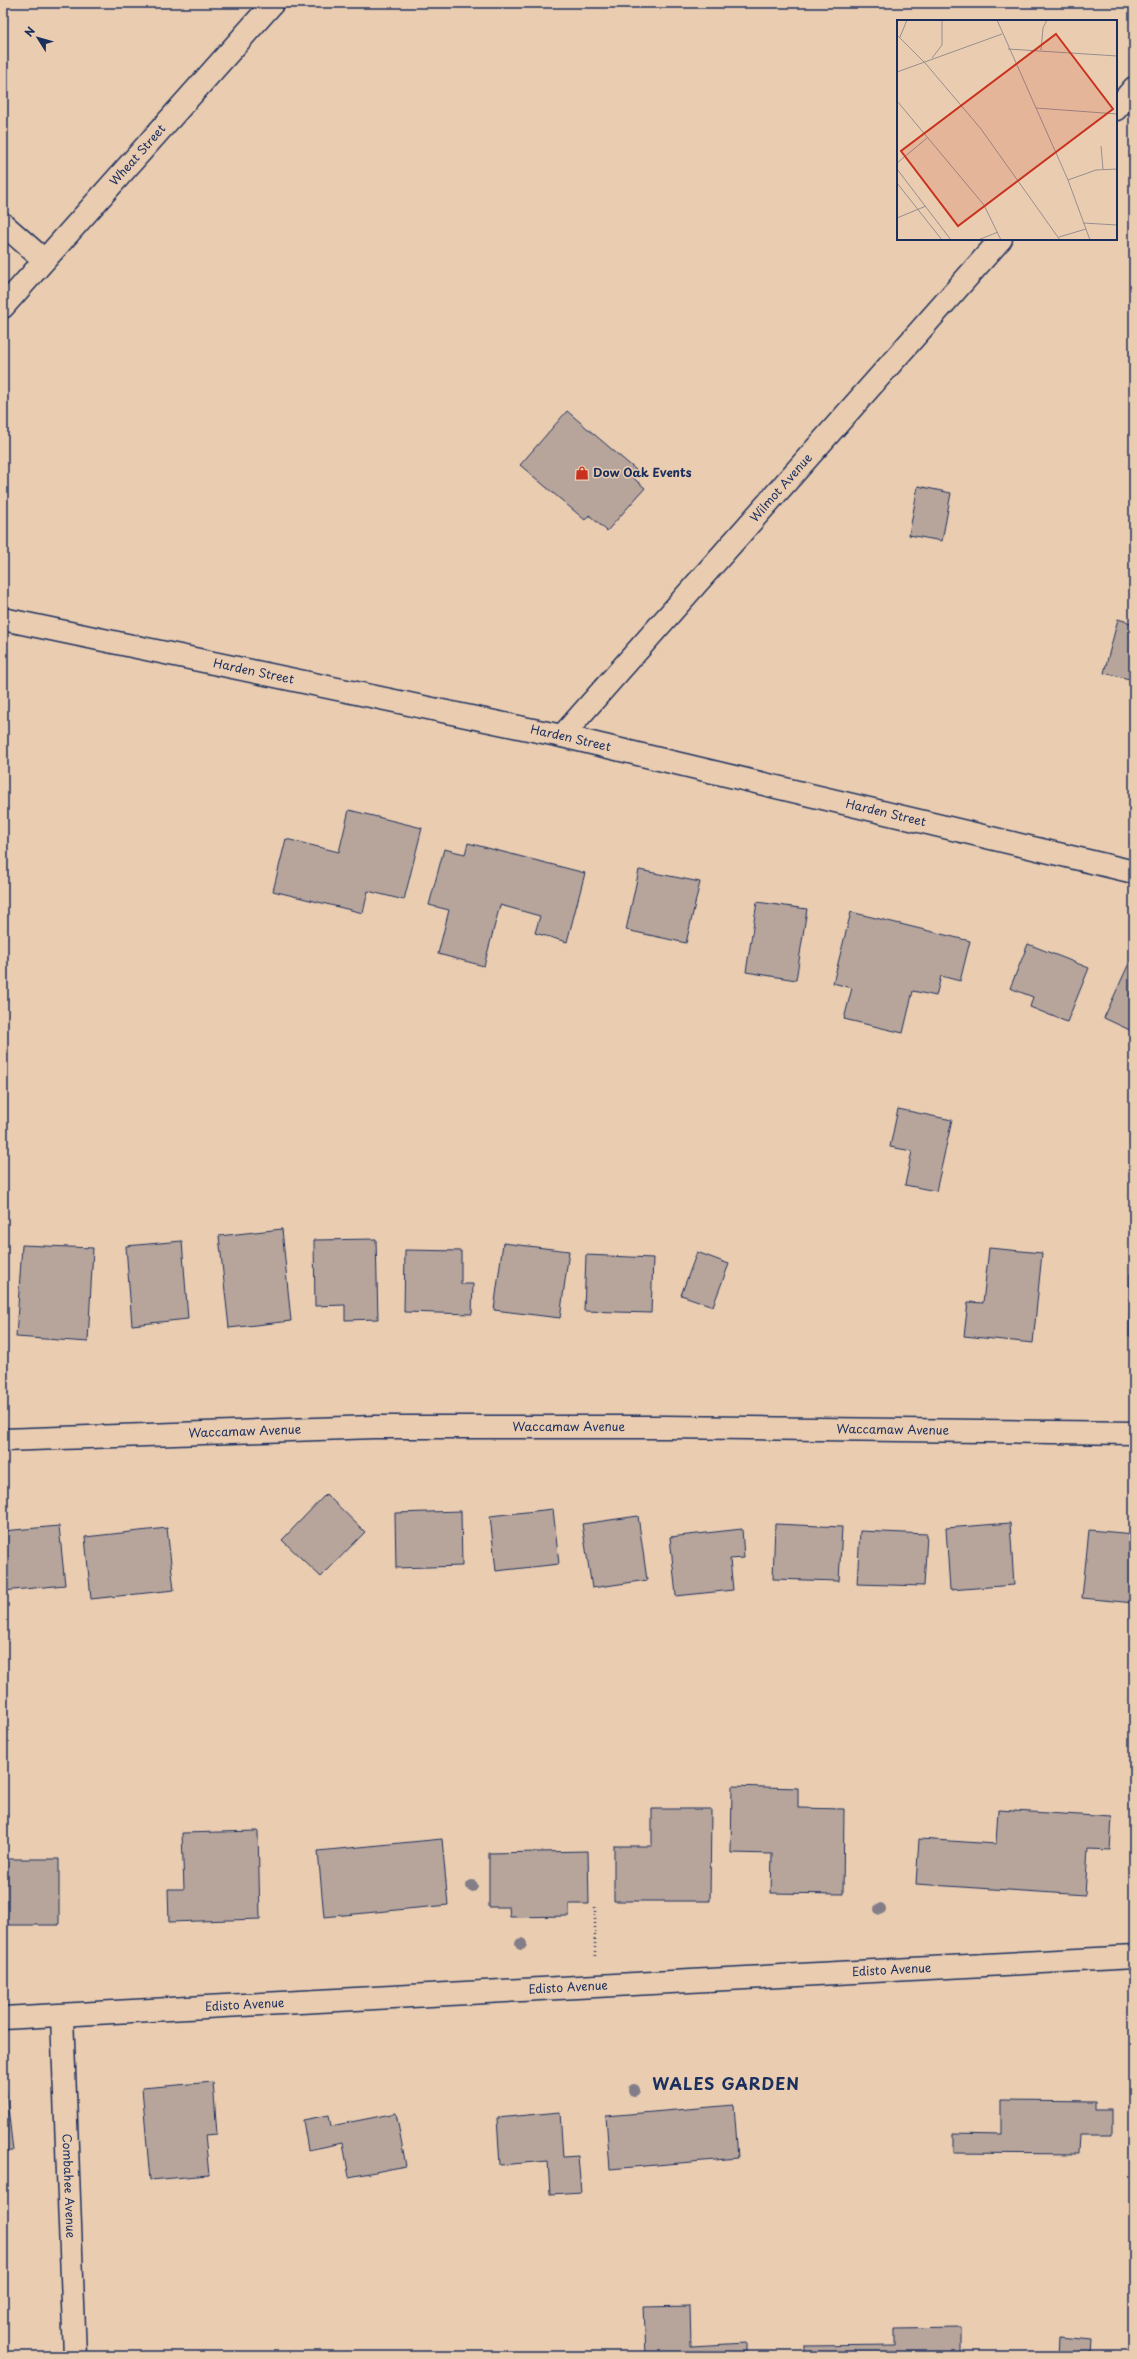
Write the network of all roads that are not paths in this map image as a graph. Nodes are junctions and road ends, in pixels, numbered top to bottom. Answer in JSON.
{"nodes":[{"id":1,"x":273,"y":3,"type":"edge"},
{"id":2,"x":1134,"y":88,"type":"edge"},
{"id":3,"x":1117,"y":108,"type":"edge"},
{"id":4,"x":3,"y":224,"type":"edge"},
{"id":5,"x":1000,"y":240,"type":"edge"},
{"id":6,"x":44,"y":260,"type":"junction"},
{"id":7,"x":3,"y":307,"type":"edge"},
{"id":8,"x":3,"y":620,"type":"edge"},
{"id":9,"x":562,"y":736,"type":"junction"},
{"id":10,"x":1134,"y":872,"type":"edge"},
{"id":11,"x":1134,"y":1434,"type":"edge"},
{"id":12,"x":3,"y":1440,"type":"edge"},
{"id":13,"x":1134,"y":1957,"type":"edge"},
{"id":14,"x":62,"y":2016,"type":"junction"},
{"id":15,"x":3,"y":2018,"type":"edge"},
{"id":16,"x":75,"y":2356,"type":"edge"}],
"edges":[{"from":1,"to":6,"type":"street","name":"Wheat Street"},
{"from":2,"to":3,"type":"street"},
{"from":4,"to":6,"type":"street"},
{"from":5,"to":9,"type":"street","name":"Wilmot Avenue"},
{"from":6,"to":7,"type":"street","name":"Wheat Street"},
{"from":8,"to":9,"type":"street","name":"Harden Street"},
{"from":9,"to":10,"type":"street","name":"Harden Street"},
{"from":11,"to":12,"type":"street","name":"Waccamaw Avenue"},
{"from":13,"to":14,"type":"street","name":"Edisto Avenue"},
{"from":14,"to":15,"type":"street","name":"Edisto Avenue"},
{"from":14,"to":16,"type":"street","name":"Combahee Avenue"}]}
